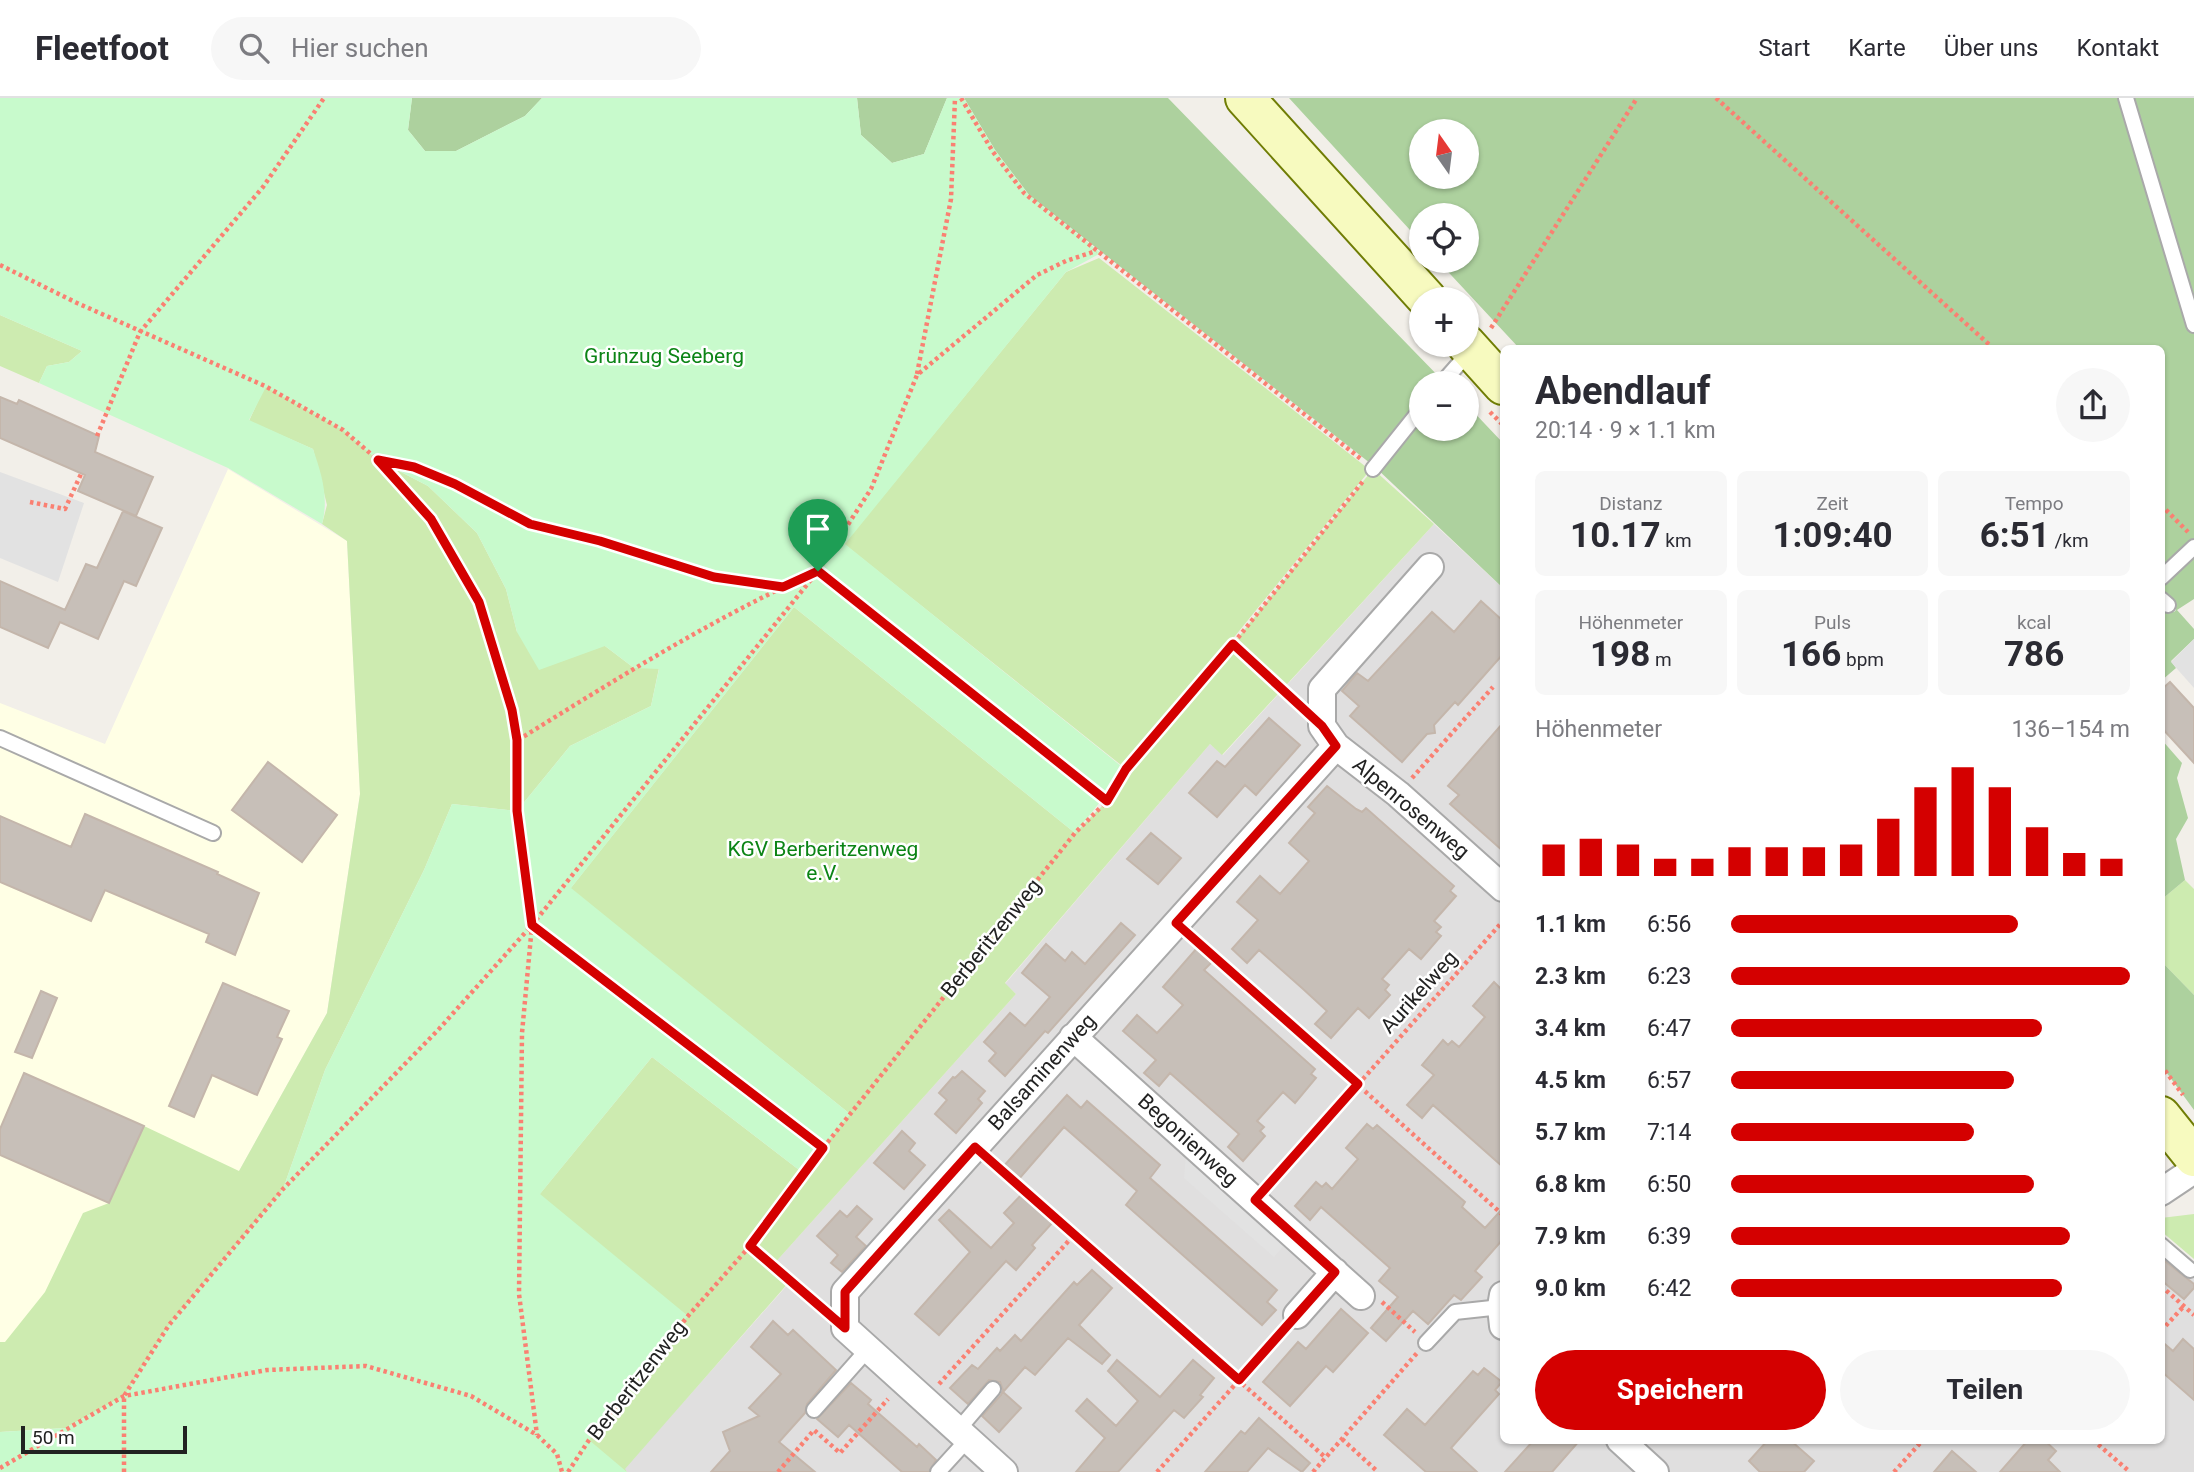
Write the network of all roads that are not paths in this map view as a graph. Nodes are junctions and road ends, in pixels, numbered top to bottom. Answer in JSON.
{"nodes":[{"id":1,"x":1245,"y":98,"type":"edge"},
{"id":2,"x":2126,"y":98,"type":"edge"},
{"id":3,"x":1415,"y":287,"type":"edge"},
{"id":4,"x":2194,"y":325,"type":"edge"},
{"id":5,"x":1479,"y":357,"type":"edge"},
{"id":6,"x":1500,"y":382,"type":"edge"},
{"id":7,"x":1409,"y":424,"type":"edge"},
{"id":8,"x":1373,"y":469,"type":"road end"},
{"id":9,"x":2194,"y":547,"type":"edge"},
{"id":10,"x":1430,"y":567,"type":"dead end"},
{"id":11,"x":2165,"y":575,"type":"edge"},
{"id":12,"x":1329,"y":736,"type":"junction"},
{"id":13,"x":0,"y":738,"type":"edge"},
{"id":14,"x":213,"y":833,"type":"dead end"},
{"id":15,"x":1500,"y":879,"type":"edge"},
{"id":16,"x":1073,"y":1037,"type":"junction"},
{"id":17,"x":2174,"y":1107,"type":"edge"},
{"id":18,"x":2194,"y":1157,"type":"edge"},
{"id":19,"x":2194,"y":1170,"type":"edge"},
{"id":20,"x":2165,"y":1189,"type":"edge"},
{"id":21,"x":2165,"y":1248,"type":"edge"},
{"id":22,"x":2190,"y":1270,"type":"dead end"},
{"id":23,"x":1335,"y":1272,"type":"junction"},
{"id":24,"x":1362,"y":1296,"type":"road end"},
{"id":25,"x":1500,"y":1309,"type":"edge"},
{"id":26,"x":1297,"y":1315,"type":"road end"},
{"id":27,"x":1426,"y":1343,"type":"road end"},
{"id":28,"x":868,"y":1349,"type":"junction"},
{"id":29,"x":993,"y":1389,"type":"dead end"},
{"id":30,"x":814,"y":1410,"type":"dead end"},
{"id":31,"x":963,"y":1435,"type":"junction"},
{"id":32,"x":1624,"y":1444,"type":"edge"},
{"id":33,"x":938,"y":1472,"type":"edge"},
{"id":34,"x":1004,"y":1472,"type":"edge"},
{"id":35,"x":1655,"y":1472,"type":"edge"}],
"edges":[{"from":1,"to":3,"type":"main road"},
{"from":2,"to":4,"type":"lane"},
{"from":5,"to":6,"type":"main road"},
{"from":7,"to":8,"type":"lane"},
{"from":9,"to":11,"type":"lane"},
{"from":10,"to":12,"type":"street"},
{"from":12,"to":15,"type":"street","name":"Alpenrosenweg"},
{"from":12,"to":16,"type":"street","name":"Balsaminenweg"},
{"from":13,"to":14,"type":"lane"},
{"from":16,"to":23,"type":"street","name":"Begonienweg"},
{"from":16,"to":28,"type":"street","name":"Balsaminenweg"},
{"from":17,"to":18,"type":"main road"},
{"from":19,"to":20,"type":"street"},
{"from":21,"to":22,"type":"lane"},
{"from":23,"to":24,"type":"street","name":"Begonienweg"},
{"from":23,"to":26,"type":"street"},
{"from":25,"to":27,"type":"lane"},
{"from":28,"to":30,"type":"lane"},
{"from":28,"to":31,"type":"street"},
{"from":29,"to":31,"type":"lane"},
{"from":31,"to":33,"type":"lane"},
{"from":31,"to":34,"type":"street"},
{"from":32,"to":35,"type":"street"}]}
